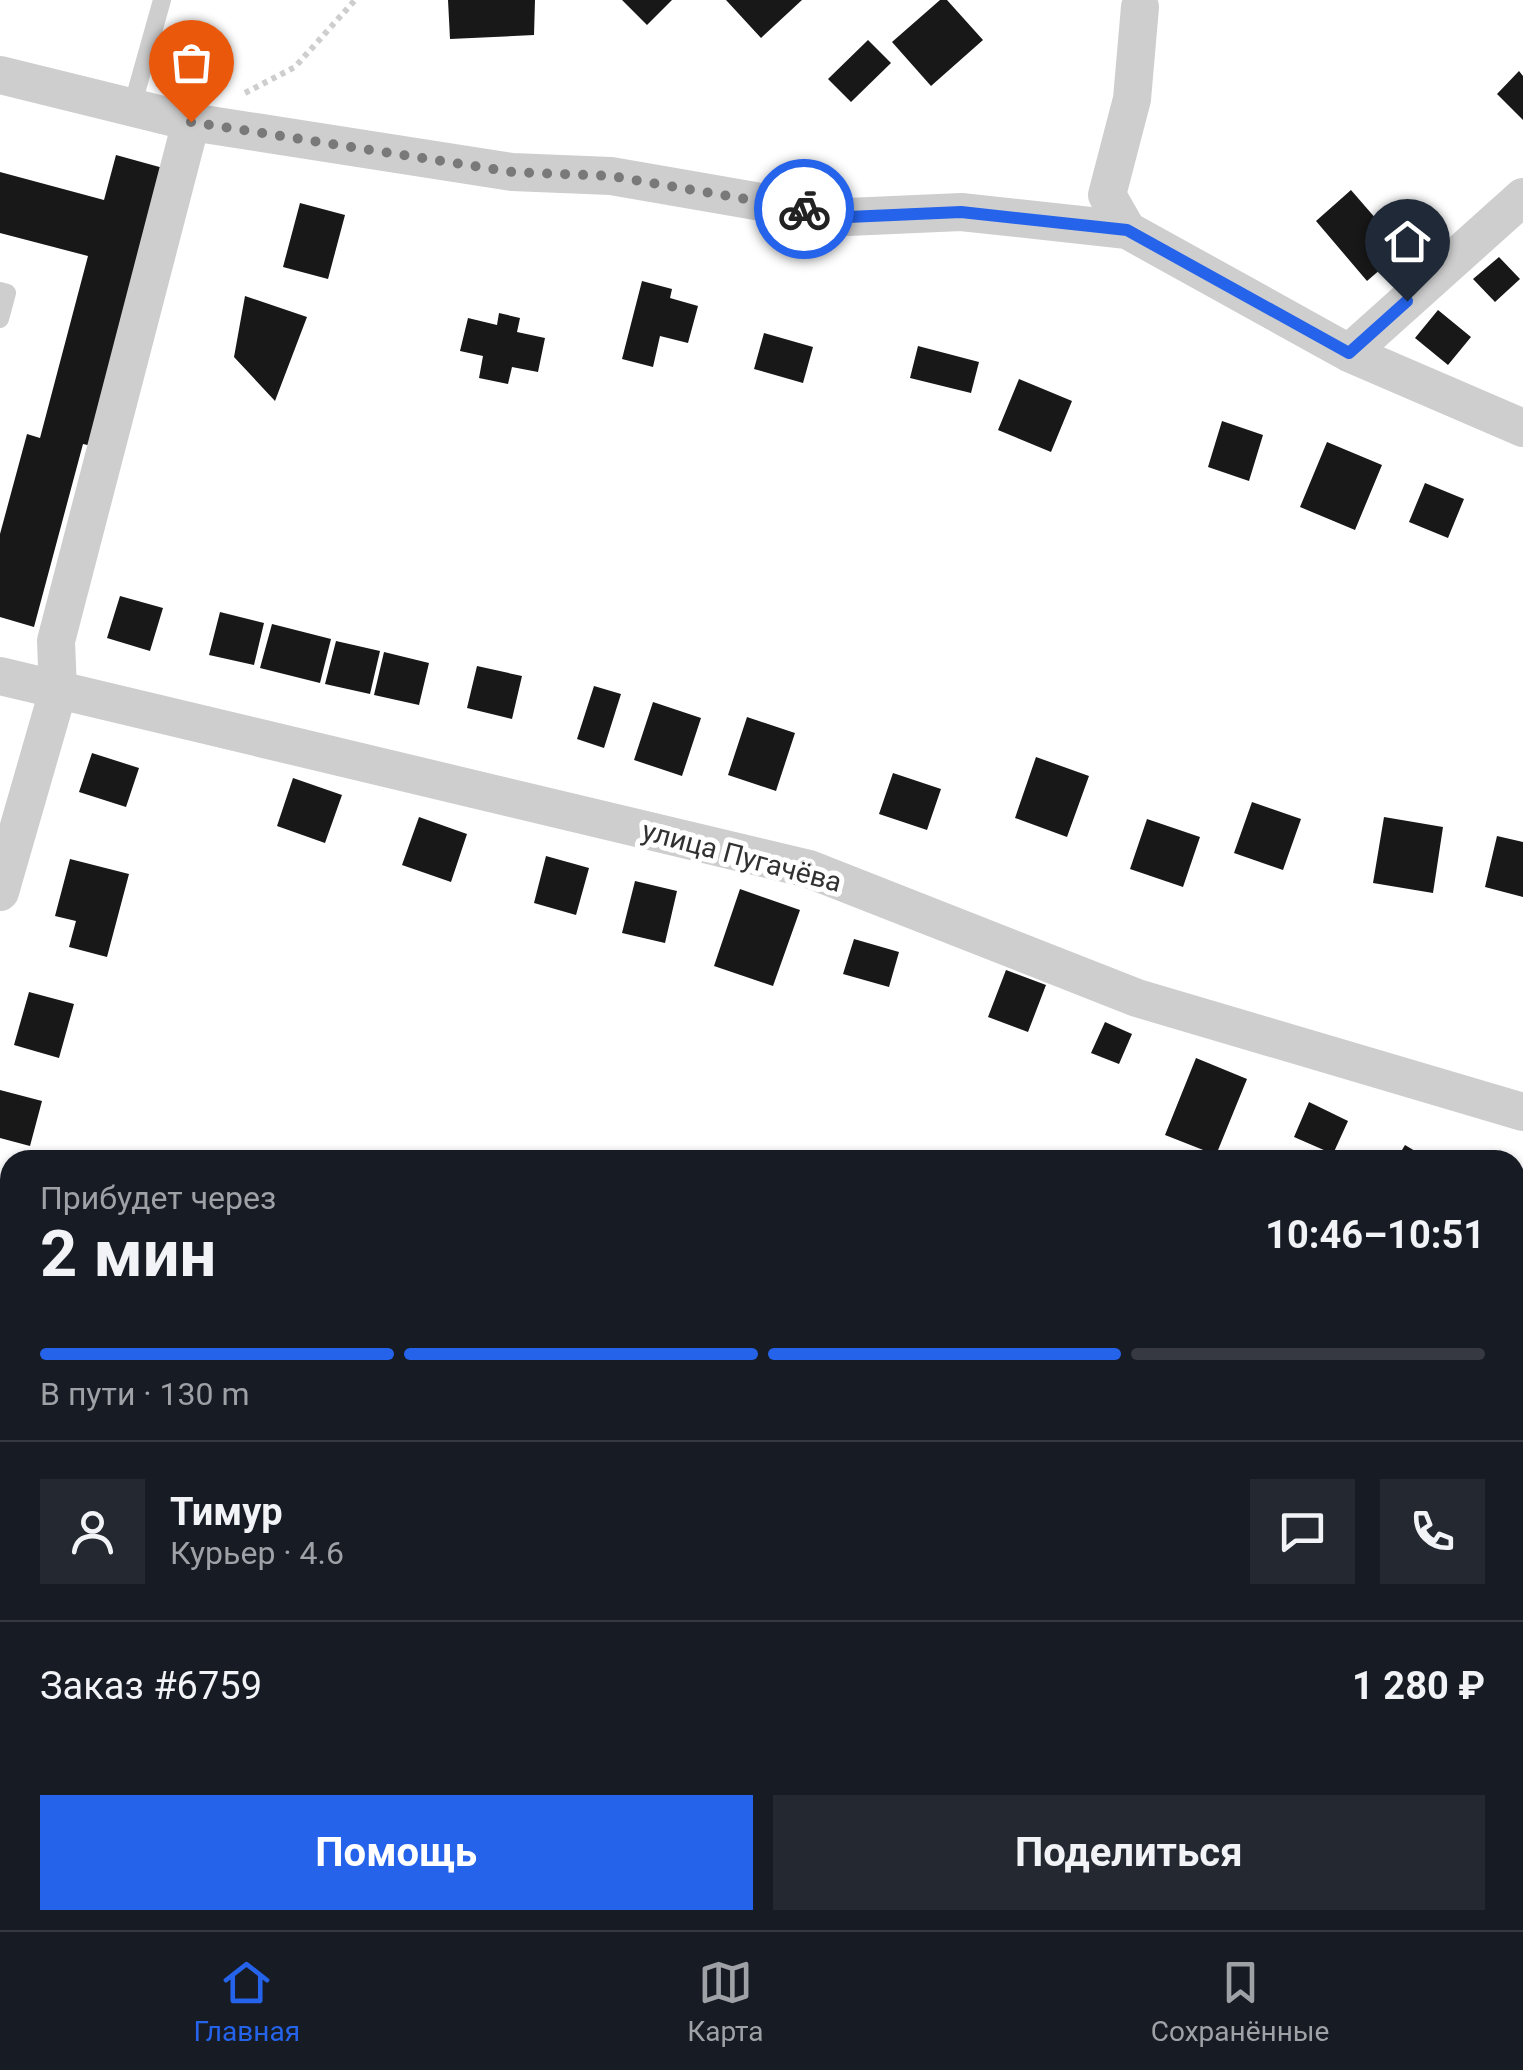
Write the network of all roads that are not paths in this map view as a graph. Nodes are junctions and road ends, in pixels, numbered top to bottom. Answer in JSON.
{"nodes":[{"id":1,"x":162,"y":0,"type":"edge"},
{"id":2,"x":1139,"y":2,"type":"edge"},
{"id":3,"x":0,"y":75,"type":"edge"},
{"id":4,"x":132,"y":108,"type":"junction"},
{"id":5,"x":191,"y":122,"type":"junction"},
{"id":6,"x":1523,"y":197,"type":"edge"},
{"id":7,"x":1127,"y":230,"type":"junction"},
{"id":8,"x":0,"y":291,"type":"edge"},
{"id":9,"x":0,"y":319,"type":"edge"},
{"id":10,"x":1349,"y":353,"type":"junction"},
{"id":11,"x":1523,"y":428,"type":"edge"},
{"id":12,"x":0,"y":676,"type":"edge"},
{"id":13,"x":58,"y":691,"type":"junction"},
{"id":14,"x":12,"y":808,"type":"edge"},
{"id":15,"x":0,"y":892,"type":"edge"},
{"id":16,"x":1523,"y":1112,"type":"edge"}],
"edges":[{"from":1,"to":4,"type":"lane"},
{"from":2,"to":7,"type":"street"},
{"from":3,"to":4,"type":"street"},
{"from":4,"to":5,"type":"street"},
{"from":5,"to":7,"type":"street"},
{"from":5,"to":13,"type":"street"},
{"from":6,"to":10,"type":"street"},
{"from":7,"to":10,"type":"street"},
{"from":8,"to":9,"type":"lane"},
{"from":10,"to":11,"type":"street"},
{"from":12,"to":13,"type":"street","name":"улица Пугачёва"},
{"from":13,"to":14,"type":"street"},
{"from":13,"to":16,"type":"street","name":"улица Пугачёва"},
{"from":14,"to":15,"type":"street"}]}
